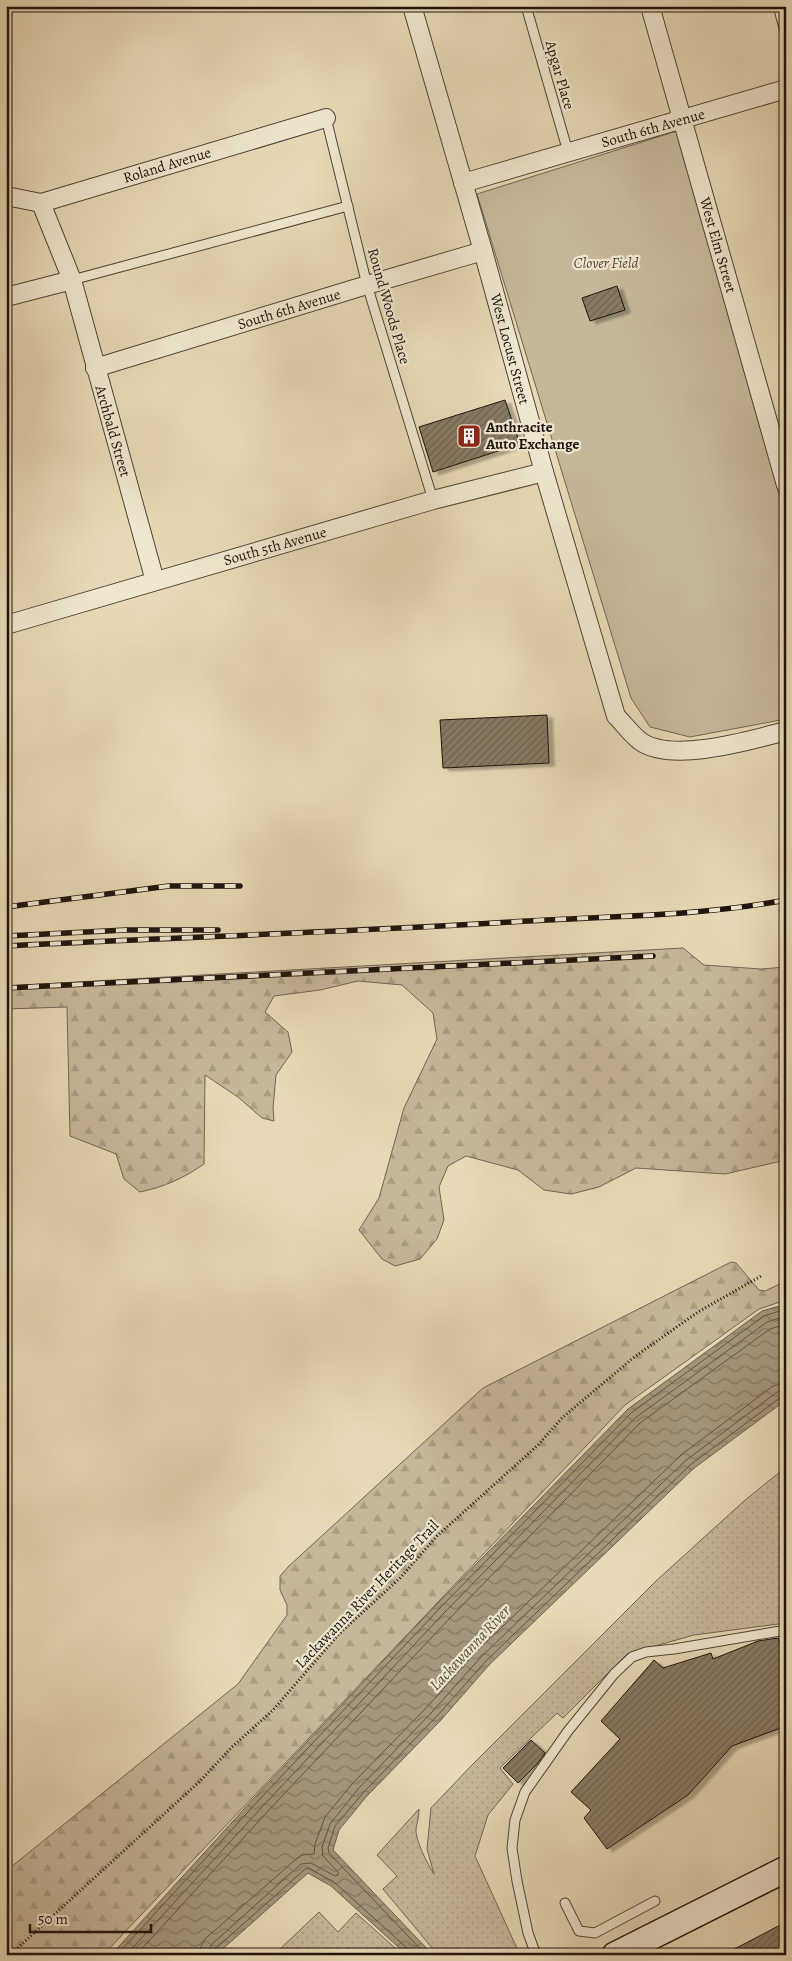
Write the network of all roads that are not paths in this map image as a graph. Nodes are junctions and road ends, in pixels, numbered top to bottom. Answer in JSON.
{"nodes":[{"id":1,"x":412,"y":6,"type":"edge"},
{"id":2,"x":526,"y":6,"type":"edge"},
{"id":3,"x":650,"y":6,"type":"edge"},
{"id":4,"x":778,"y":6,"type":"edge"},
{"id":5,"x":786,"y":34,"type":"edge"},
{"id":6,"x":786,"y":89,"type":"edge"},
{"id":7,"x":326,"y":118,"type":"joint"},
{"id":8,"x":682,"y":119,"type":"junction"},
{"id":9,"x":568,"y":152,"type":"junction"},
{"id":10,"x":463,"y":183,"type":"junction"},
{"id":11,"x":6,"y":196,"type":"edge"},
{"id":12,"x":41,"y":203,"type":"junction"},
{"id":13,"x":348,"y":206,"type":"junction"},
{"id":14,"x":483,"y":251,"type":"junction"},
{"id":15,"x":72,"y":280,"type":"junction"},
{"id":16,"x":367,"y":285,"type":"junction"},
{"id":17,"x":6,"y":297,"type":"edge"},
{"id":18,"x":95,"y":368,"type":"junction"},
{"id":19,"x":544,"y":472,"type":"junction"},
{"id":20,"x":786,"y":485,"type":"edge"},
{"id":21,"x":433,"y":500,"type":"junction"},
{"id":22,"x":155,"y":581,"type":"junction"},
{"id":23,"x":6,"y":625,"type":"edge"},
{"id":24,"x":786,"y":732,"type":"edge"},
{"id":25,"x":786,"y":1630,"type":"edge"},
{"id":26,"x":786,"y":1868,"type":"edge"},
{"id":27,"x":655,"y":1902,"type":"dead end"},
{"id":28,"x":565,"y":1903,"type":"dead end"},
{"id":29,"x":536,"y":1955,"type":"edge"},
{"id":30,"x":615,"y":1955,"type":"edge"}],
"edges":[{"from":1,"to":10,"type":"street","name":"West Locust Street"},
{"from":2,"to":9,"type":"lane","name":"Apgar Place"},
{"from":3,"to":8,"type":"street","name":"West Elm Street"},
{"from":4,"to":5,"type":"lane"},
{"from":6,"to":8,"type":"street","name":"South 6th Avenue"},
{"from":7,"to":12,"type":"street","name":"Roland Avenue"},
{"from":7,"to":13,"type":"lane","name":"Round Woods Place"},
{"from":8,"to":9,"type":"street","name":"South 6th Avenue"},
{"from":8,"to":20,"type":"street","name":"West Elm Street"},
{"from":9,"to":10,"type":"street","name":"South 6th Avenue"},
{"from":10,"to":14,"type":"street","name":"West Locust Street"},
{"from":11,"to":12,"type":"street","name":"Roland Avenue"},
{"from":12,"to":15,"type":"street","name":"Archbald Street"},
{"from":13,"to":15,"type":"lane"},
{"from":13,"to":16,"type":"lane","name":"Round Woods Place"},
{"from":14,"to":16,"type":"street","name":"South 6th Avenue"},
{"from":14,"to":19,"type":"street","name":"West Locust Street"},
{"from":15,"to":17,"type":"street"},
{"from":15,"to":18,"type":"street","name":"Archbald Street"},
{"from":16,"to":18,"type":"street","name":"South 6th Avenue"},
{"from":16,"to":21,"type":"lane","name":"Round Woods Place"},
{"from":18,"to":22,"type":"street","name":"Archbald Street"},
{"from":19,"to":21,"type":"street","name":"South 5th Avenue"},
{"from":19,"to":24,"type":"street","name":"West Locust Street"},
{"from":21,"to":22,"type":"street","name":"South 5th Avenue"},
{"from":22,"to":23,"type":"street","name":"South 5th Avenue"},
{"from":25,"to":29,"type":"lane"},
{"from":26,"to":30,"type":"street"},
{"from":27,"to":28,"type":"lane"}]}
